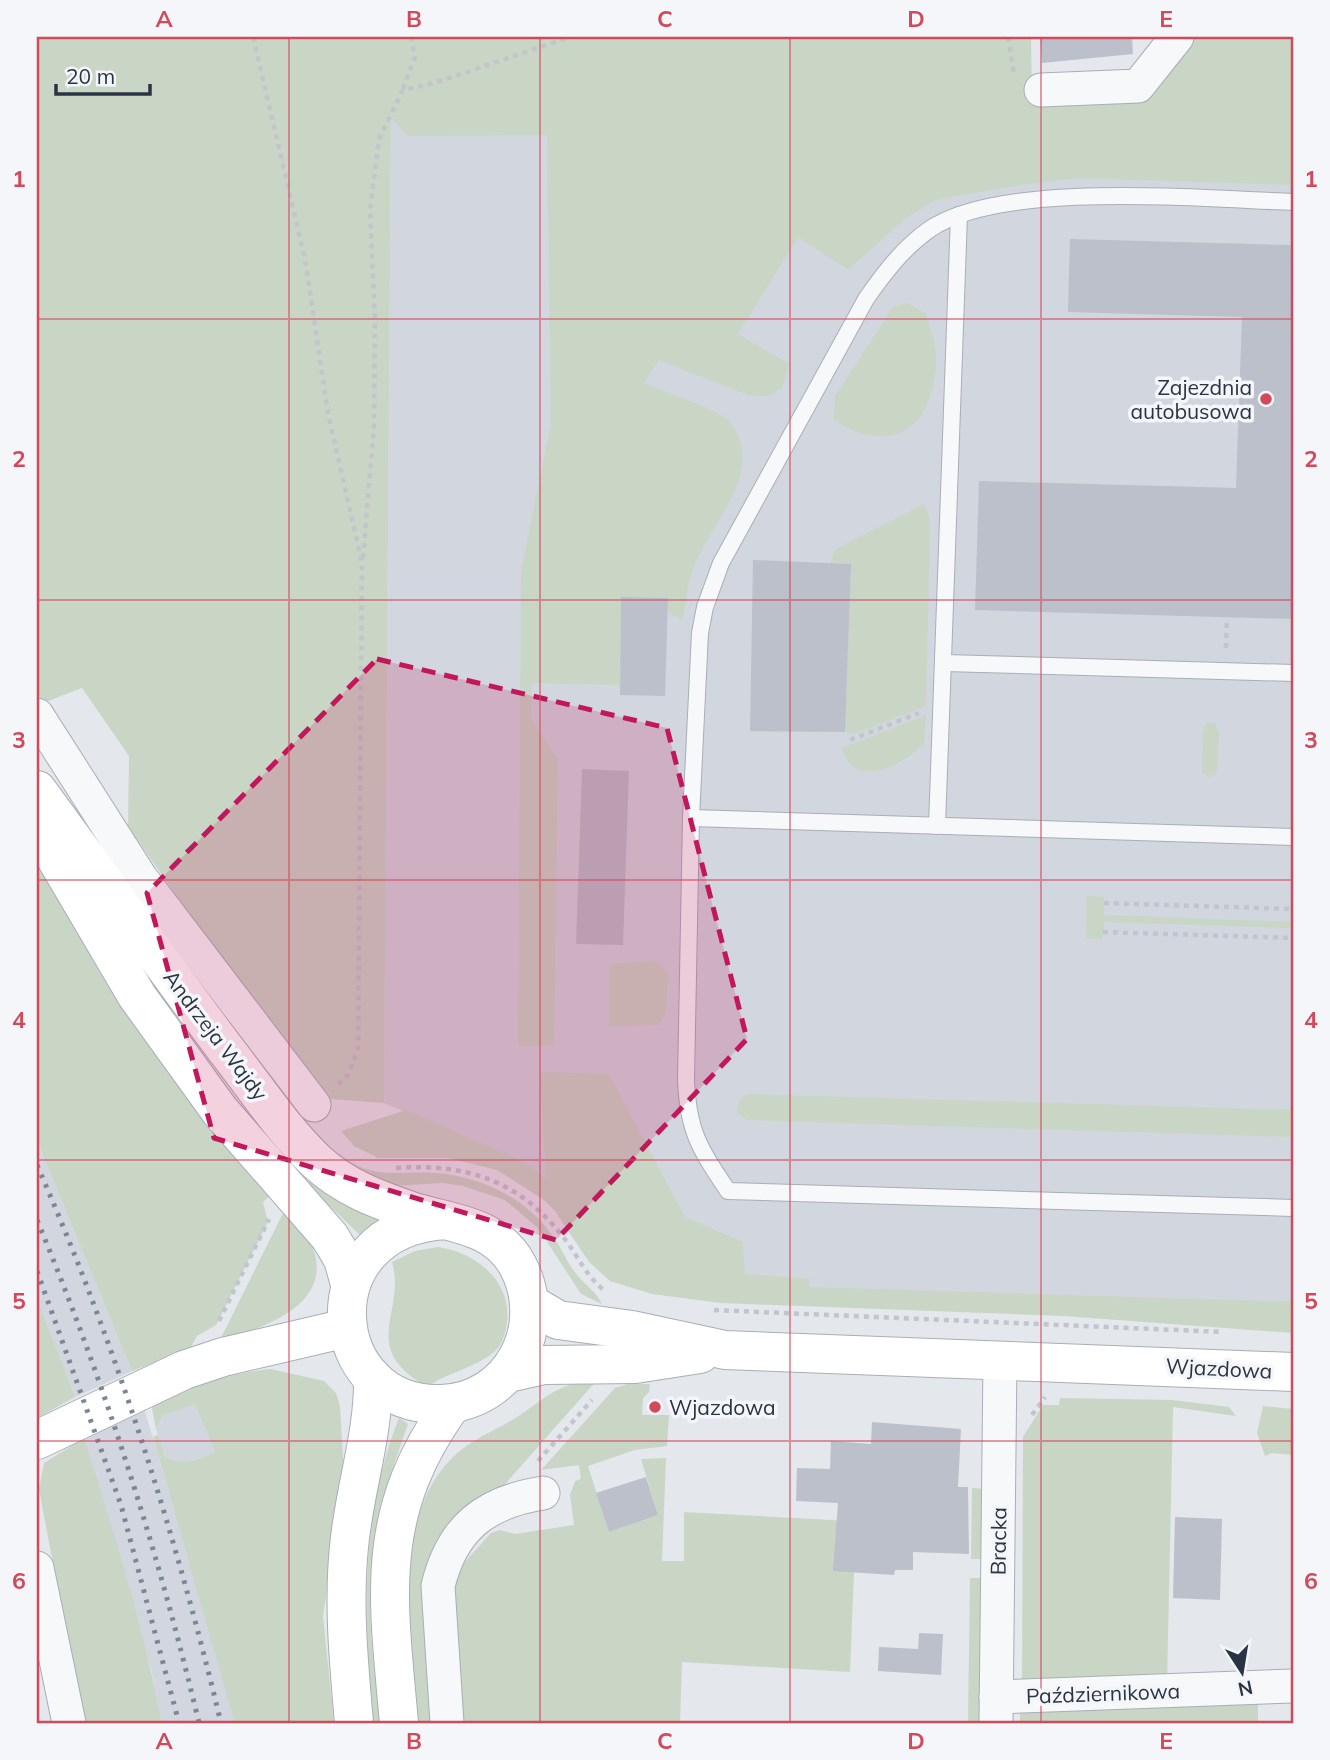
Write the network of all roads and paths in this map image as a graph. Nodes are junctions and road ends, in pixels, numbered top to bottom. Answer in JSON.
{"nodes":[{"id":1,"x":253,"y":37,"type":"edge"},
{"id":2,"x":411,"y":37,"type":"edge"},
{"id":3,"x":570,"y":37,"type":"edge"},
{"id":4,"x":1177,"y":37,"type":"edge"},
{"id":5,"x":403,"y":90,"type":"junction"},
{"id":6,"x":1041,"y":90,"type":"dead end"},
{"id":7,"x":1293,"y":202,"type":"edge"},
{"id":8,"x":959,"y":215,"type":"junction"},
{"id":9,"x":362,"y":563,"type":"junction"},
{"id":10,"x":944,"y":663,"type":"junction"},
{"id":11,"x":1293,"y":673,"type":"edge"},
{"id":12,"x":926,"y":710,"type":"dead end"},
{"id":13,"x":37,"y":715,"type":"edge"},
{"id":14,"x":850,"y":740,"type":"dead end"},
{"id":15,"x":37,"y":790,"type":"edge"},
{"id":16,"x":691,"y":818,"type":"junction"},
{"id":17,"x":937,"y":826,"type":"junction"},
{"id":18,"x":37,"y":827,"type":"edge"},
{"id":19,"x":1293,"y":837,"type":"edge"},
{"id":20,"x":1104,"y":903,"type":"dead end"},
{"id":21,"x":1293,"y":909,"type":"edge"},
{"id":22,"x":1103,"y":932,"type":"dead end"},
{"id":23,"x":1293,"y":938,"type":"edge"},
{"id":24,"x":314,"y":1105,"type":"joint"},
{"id":25,"x":287,"y":1191,"type":"junction"},
{"id":26,"x":1293,"y":1208,"type":"edge"},
{"id":27,"x":445,"y":1220,"type":"junction"},
{"id":28,"x":350,"y":1284,"type":"junction"},
{"id":29,"x":531,"y":1304,"type":"junction"},
{"id":30,"x":704,"y":1309,"type":"dead end"},
{"id":31,"x":218,"y":1324,"type":"dead end"},
{"id":32,"x":347,"y":1328,"type":"junction"},
{"id":33,"x":1228,"y":1332,"type":"dead end"},
{"id":34,"x":725,"y":1350,"type":"junction"},
{"id":35,"x":1000,"y":1359,"type":"junction"},
{"id":36,"x":1293,"y":1372,"type":"edge"},
{"id":37,"x":508,"y":1373,"type":"junction"},
{"id":38,"x":373,"y":1378,"type":"junction"},
{"id":39,"x":600,"y":1391,"type":"dead end"},
{"id":40,"x":457,"y":1403,"type":"junction"},
{"id":41,"x":37,"y":1440,"type":"edge"},
{"id":42,"x":543,"y":1493,"type":"dead end"},
{"id":43,"x":502,"y":1501,"type":"junction"},
{"id":44,"x":37,"y":1568,"type":"edge"},
{"id":45,"x":1293,"y":1686,"type":"edge"},
{"id":46,"x":996,"y":1710,"type":"edge"},
{"id":47,"x":69,"y":1723,"type":"edge"},
{"id":48,"x":354,"y":1723,"type":"edge"},
{"id":49,"x":399,"y":1723,"type":"edge"},
{"id":50,"x":447,"y":1723,"type":"edge"}],
"edges":[{"from":1,"to":9,"type":"path"},
{"from":2,"to":5,"type":"path"},
{"from":3,"to":5,"type":"path"},
{"from":4,"to":6,"type":"street"},
{"from":5,"to":9,"type":"path"},
{"from":7,"to":8,"type":"lane"},
{"from":8,"to":10,"type":"lane"},
{"from":8,"to":16,"type":"lane"},
{"from":9,"to":24,"type":"path"},
{"from":10,"to":11,"type":"lane"},
{"from":10,"to":17,"type":"lane"},
{"from":12,"to":14,"type":"path"},
{"from":13,"to":24,"type":"street"},
{"from":15,"to":27,"type":"main road","name":"Andrzeja Wajdy"},
{"from":16,"to":17,"type":"lane"},
{"from":16,"to":26,"type":"lane"},
{"from":17,"to":19,"type":"lane"},
{"from":18,"to":25,"type":"main road","name":"Andrzeja Wajdy"},
{"from":20,"to":21,"type":"path"},
{"from":22,"to":23,"type":"path"},
{"from":25,"to":28,"type":"main road","name":"Andrzeja Wajdy"},
{"from":25,"to":31,"type":"path"},
{"from":27,"to":28,"type":"main road","name":"Andrzeja Wajdy"},
{"from":27,"to":29,"type":"main road","name":"Andrzeja Wajdy"},
{"from":28,"to":32,"type":"main road","name":"Andrzeja Wajdy"},
{"from":29,"to":34,"type":"main road","name":"Wjazdowa"},
{"from":29,"to":37,"type":"main road","name":"Andrzeja Wajdy"},
{"from":30,"to":33,"type":"path"},
{"from":32,"to":38,"type":"main road","name":"Andrzeja Wajdy"},
{"from":32,"to":41,"type":"main road"},
{"from":34,"to":35,"type":"main road","name":"Wjazdowa"},
{"from":34,"to":37,"type":"main road","name":"Wjazdowa"},
{"from":35,"to":36,"type":"main road","name":"Wjazdowa"},
{"from":35,"to":46,"type":"street","name":"Bracka"},
{"from":37,"to":40,"type":"main road","name":"Andrzeja Wajdy"},
{"from":38,"to":40,"type":"main road","name":"Andrzeja Wajdy"},
{"from":38,"to":48,"type":"main road"},
{"from":39,"to":43,"type":"path"},
{"from":40,"to":49,"type":"main road","name":"Andrzeja Wajdy"},
{"from":42,"to":43,"type":"street"},
{"from":43,"to":50,"type":"street"},
{"from":44,"to":47,"type":"street"},
{"from":45,"to":46,"type":"street","name":"Październikowa"}]}
